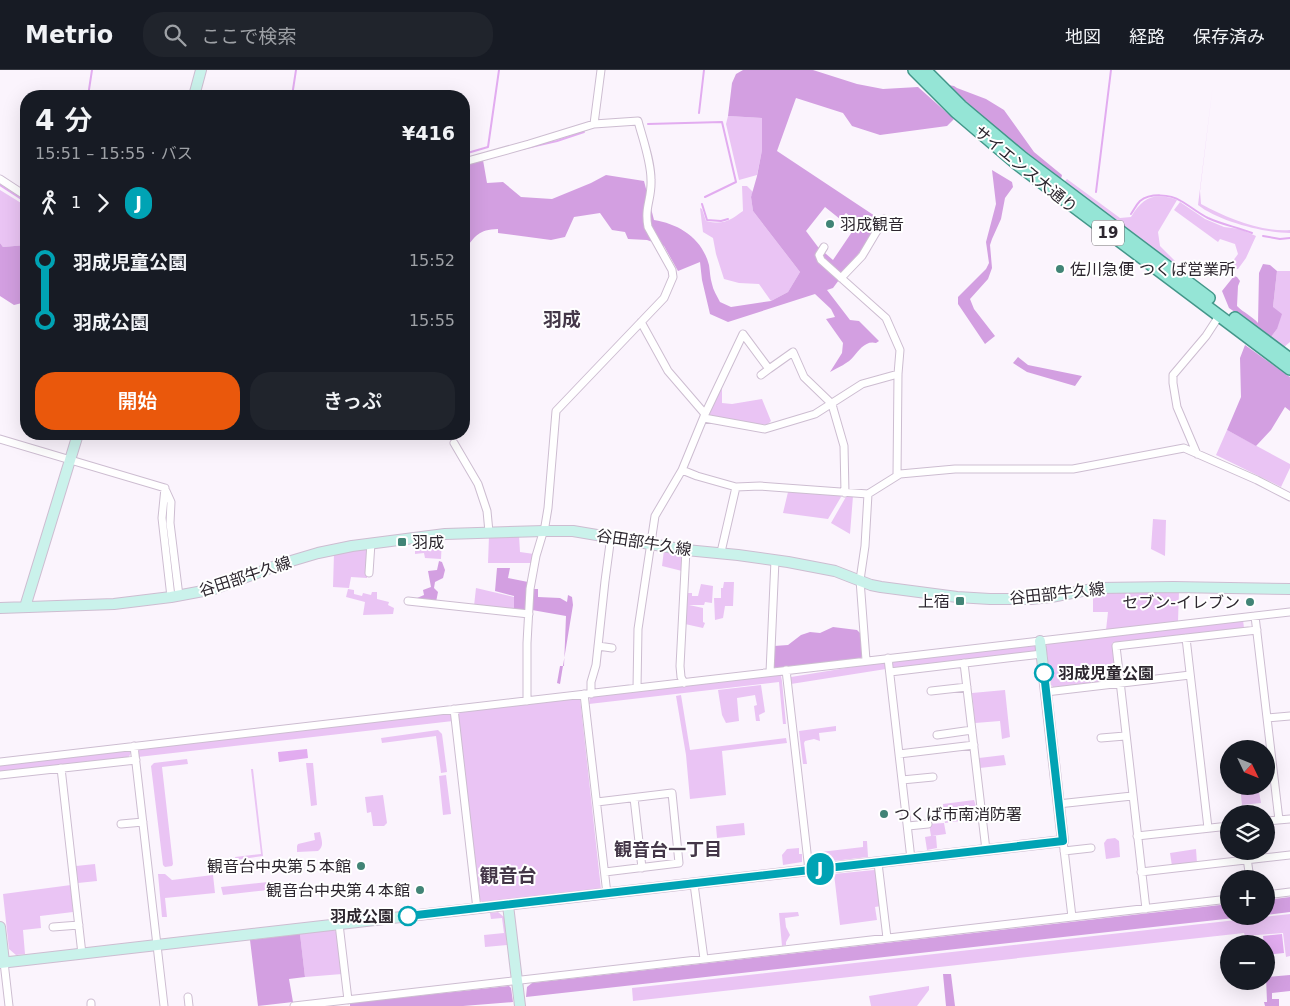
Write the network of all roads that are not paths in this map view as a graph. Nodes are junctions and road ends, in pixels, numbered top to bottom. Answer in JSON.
{"nodes":[{"id":1,"x":201,"y":70,"type":"edge"},
{"id":2,"x":601,"y":70,"type":"edge"},
{"id":3,"x":914,"y":70,"type":"edge"},
{"id":4,"x":926,"y":70,"type":"edge"},
{"id":5,"x":938,"y":89,"type":"junction"},
{"id":6,"x":196,"y":90,"type":"edge"},
{"id":7,"x":594,"y":124,"type":"junction"},
{"id":8,"x":470,"y":160,"type":"edge"},
{"id":9,"x":0,"y":179,"type":"edge"},
{"id":10,"x":20,"y":192,"type":"edge"},
{"id":11,"x":884,"y":219,"type":"dead end"},
{"id":12,"x":824,"y":247,"type":"dead end"},
{"id":13,"x":841,"y":278,"type":"junction"},
{"id":14,"x":1219,"y":316,"type":"junction"},
{"id":15,"x":641,"y":322,"type":"junction"},
{"id":16,"x":1290,"y":359,"type":"edge"},
{"id":17,"x":769,"y":368,"type":"junction"},
{"id":18,"x":1290,"y":369,"type":"edge"},
{"id":19,"x":898,"y":374,"type":"junction"},
{"id":20,"x":761,"y":375,"type":"dead end"},
{"id":21,"x":832,"y":404,"type":"junction"},
{"id":22,"x":704,"y":416,"type":"junction"},
{"id":23,"x":0,"y":439,"type":"edge"},
{"id":24,"x":76,"y":440,"type":"edge"},
{"id":25,"x":454,"y":443,"type":"dead end"},
{"id":26,"x":1197,"y":454,"type":"junction"},
{"id":27,"x":70,"y":460,"type":"junction"},
{"id":28,"x":682,"y":470,"type":"junction"},
{"id":29,"x":897,"y":475,"type":"junction"},
{"id":30,"x":736,"y":487,"type":"junction"},
{"id":31,"x":844,"y":493,"type":"junction"},
{"id":32,"x":868,"y":494,"type":"junction"},
{"id":33,"x":1290,"y":497,"type":"edge"},
{"id":34,"x":544,"y":530,"type":"junction"},
{"id":35,"x":489,"y":532,"type":"junction"},
{"id":36,"x":611,"y":536,"type":"junction"},
{"id":37,"x":371,"y":543,"type":"junction"},
{"id":38,"x":650,"y":544,"type":"junction"},
{"id":39,"x":686,"y":550,"type":"junction"},
{"id":40,"x":721,"y":552,"type":"junction"},
{"id":41,"x":775,"y":560,"type":"junction"},
{"id":42,"x":369,"y":573,"type":"dead end"},
{"id":43,"x":860,"y":580,"type":"junction"},
{"id":44,"x":1290,"y":589,"type":"edge"},
{"id":45,"x":175,"y":596,"type":"junction"},
{"id":46,"x":408,"y":601,"type":"dead end"},
{"id":47,"x":25,"y":607,"type":"junction"},
{"id":48,"x":0,"y":608,"type":"edge"},
{"id":49,"x":1290,"y":612,"type":"edge"},
{"id":50,"x":529,"y":614,"type":"junction"},
{"id":51,"x":1255,"y":616,"type":"junction"},
{"id":52,"x":1257,"y":630,"type":"junction"},
{"id":53,"x":1186,"y":638,"type":"junction"},
{"id":54,"x":1040,"y":641,"type":"junction"},
{"id":55,"x":598,"y":646,"type":"junction"},
{"id":56,"x":612,"y":648,"type":"dead end"},
{"id":57,"x":1042,"y":654,"type":"junction"},
{"id":58,"x":888,"y":658,"type":"junction"},
{"id":59,"x":866,"y":660,"type":"junction"},
{"id":60,"x":964,"y":664,"type":"junction"},
{"id":61,"x":786,"y":670,"type":"junction"},
{"id":62,"x":770,"y":672,"type":"junction"},
{"id":63,"x":890,"y":672,"type":"junction"},
{"id":64,"x":1190,"y":675,"type":"junction"},
{"id":65,"x":684,"y":683,"type":"junction"},
{"id":66,"x":1119,"y":684,"type":"junction"},
{"id":67,"x":967,"y":687,"type":"junction"},
{"id":68,"x":637,"y":688,"type":"junction"},
{"id":69,"x":931,"y":691,"type":"dead end"},
{"id":70,"x":1046,"y":692,"type":"junction"},
{"id":71,"x":588,"y":694,"type":"junction"},
{"id":72,"x":527,"y":701,"type":"junction"},
{"id":73,"x":454,"y":709,"type":"junction"},
{"id":74,"x":1290,"y":716,"type":"edge"},
{"id":75,"x":1267,"y":718,"type":"junction"},
{"id":76,"x":972,"y":730,"type":"junction"},
{"id":77,"x":937,"y":735,"type":"dead end"},
{"id":78,"x":1125,"y":736,"type":"junction"},
{"id":79,"x":1101,"y":738,"type":"dead end"},
{"id":80,"x":974,"y":745,"type":"junction"},
{"id":81,"x":134,"y":746,"type":"junction"},
{"id":82,"x":899,"y":754,"type":"junction"},
{"id":83,"x":136,"y":760,"type":"junction"},
{"id":84,"x":0,"y":762,"type":"edge"},
{"id":85,"x":61,"y":768,"type":"junction"},
{"id":86,"x":0,"y":775,"type":"edge"},
{"id":87,"x":933,"y":777,"type":"dead end"},
{"id":88,"x":902,"y":780,"type":"junction"},
{"id":89,"x":1132,"y":796,"type":"junction"},
{"id":90,"x":634,"y":798,"type":"junction"},
{"id":91,"x":596,"y":802,"type":"junction"},
{"id":92,"x":1058,"y":804,"type":"junction"},
{"id":93,"x":1290,"y":819,"type":"edge"},
{"id":94,"x":1275,"y":820,"type":"edge"},
{"id":95,"x":1279,"y":820,"type":"junction"},
{"id":96,"x":143,"y":822,"type":"junction"},
{"id":97,"x":121,"y":824,"type":"dead end"},
{"id":98,"x":928,"y":824,"type":"dead end"},
{"id":99,"x":908,"y":826,"type":"junction"},
{"id":100,"x":1220,"y":827,"type":"edge"},
{"id":101,"x":1208,"y":828,"type":"junction"},
{"id":102,"x":1137,"y":836,"type":"junction"},
{"id":103,"x":1063,"y":846,"type":"junction"},
{"id":104,"x":1092,"y":848,"type":"dead end"},
{"id":105,"x":986,"y":850,"type":"junction"},
{"id":106,"x":1290,"y":855,"type":"edge"},
{"id":107,"x":1275,"y":857,"type":"edge"},
{"id":108,"x":911,"y":859,"type":"junction"},
{"id":109,"x":1247,"y":860,"type":"joint"},
{"id":110,"x":878,"y":863,"type":"junction"},
{"id":111,"x":642,"y":868,"type":"junction"},
{"id":112,"x":809,"y":870,"type":"junction"},
{"id":113,"x":1249,"y":870,"type":"edge"},
{"id":114,"x":604,"y":872,"type":"junction"},
{"id":115,"x":1141,"y":872,"type":"junction"},
{"id":116,"x":694,"y":884,"type":"junction"},
{"id":117,"x":1290,"y":892,"type":"edge"},
{"id":118,"x":607,"y":894,"type":"junction"},
{"id":119,"x":1275,"y":894,"type":"edge"},
{"id":120,"x":1220,"y":900,"type":"edge"},
{"id":121,"x":508,"y":905,"type":"junction"},
{"id":122,"x":477,"y":909,"type":"junction"},
{"id":123,"x":1146,"y":909,"type":"junction"},
{"id":124,"x":1072,"y":917,"type":"junction"},
{"id":125,"x":78,"y":924,"type":"junction"},
{"id":126,"x":339,"y":924,"type":"junction"},
{"id":127,"x":0,"y":927,"type":"edge"},
{"id":128,"x":53,"y":927,"type":"dead end"},
{"id":129,"x":887,"y":938,"type":"junction"},
{"id":130,"x":156,"y":945,"type":"junction"},
{"id":131,"x":82,"y":954,"type":"junction"},
{"id":132,"x":704,"y":959,"type":"junction"},
{"id":133,"x":2,"y":963,"type":"edge"},
{"id":134,"x":517,"y":980,"type":"junction"},
{"id":135,"x":188,"y":997,"type":"dead end"},
{"id":136,"x":348,"y":1000,"type":"junction"},
{"id":137,"x":9,"y":1006,"type":"edge"},
{"id":138,"x":164,"y":1006,"type":"edge"},
{"id":139,"x":189,"y":1006,"type":"edge"},
{"id":140,"x":294,"y":1006,"type":"edge"},
{"id":141,"x":520,"y":1006,"type":"edge"}],
"edges":[{"from":1,"to":6,"type":"street"},
{"from":2,"to":7,"type":"street"},
{"from":3,"to":5,"type":"main road","number":"19"},
{"from":4,"to":5,"type":"main road","number":"19"},
{"from":5,"to":14,"type":"main road","name":"サイエンス大通り","number":"19"},
{"from":5,"to":16,"type":"main road","name":"サイエンス大通り","number":"19"},
{"from":7,"to":8,"type":"street"},
{"from":7,"to":15,"type":"street"},
{"from":9,"to":10,"type":"street"},
{"from":11,"to":13,"type":"street"},
{"from":12,"to":13,"type":"street"},
{"from":13,"to":19,"type":"street"},
{"from":14,"to":18,"type":"main road","name":"サイエンス大通り","number":"19"},
{"from":14,"to":26,"type":"street"},
{"from":15,"to":22,"type":"street"},
{"from":15,"to":34,"type":"street"},
{"from":17,"to":20,"type":"street"},
{"from":17,"to":21,"type":"street"},
{"from":17,"to":22,"type":"street"},
{"from":19,"to":21,"type":"street"},
{"from":19,"to":29,"type":"street"},
{"from":21,"to":22,"type":"street"},
{"from":21,"to":31,"type":"street"},
{"from":22,"to":28,"type":"street"},
{"from":23,"to":27,"type":"street"},
{"from":24,"to":27,"type":"street"},
{"from":25,"to":35,"type":"street"},
{"from":26,"to":29,"type":"street"},
{"from":26,"to":33,"type":"street"},
{"from":27,"to":45,"type":"street"},
{"from":27,"to":47,"type":"street"},
{"from":28,"to":30,"type":"street"},
{"from":28,"to":38,"type":"street"},
{"from":29,"to":32,"type":"street"},
{"from":30,"to":31,"type":"street"},
{"from":30,"to":40,"type":"street"},
{"from":31,"to":32,"type":"street"},
{"from":32,"to":43,"type":"street"},
{"from":34,"to":35,"type":"street","name":"谷田部牛久線"},
{"from":34,"to":36,"type":"street","name":"谷田部牛久線"},
{"from":34,"to":50,"type":"street"},
{"from":35,"to":37,"type":"street","name":"谷田部牛久線"},
{"from":36,"to":38,"type":"street","name":"谷田部牛久線"},
{"from":36,"to":55,"type":"street"},
{"from":37,"to":42,"type":"street"},
{"from":37,"to":45,"type":"street","name":"谷田部牛久線"},
{"from":38,"to":39,"type":"street","name":"谷田部牛久線"},
{"from":38,"to":68,"type":"street"},
{"from":39,"to":40,"type":"street","name":"谷田部牛久線"},
{"from":39,"to":65,"type":"street"},
{"from":40,"to":41,"type":"street","name":"谷田部牛久線"},
{"from":41,"to":43,"type":"street","name":"谷田部牛久線"},
{"from":41,"to":62,"type":"street"},
{"from":43,"to":44,"type":"street","name":"谷田部牛久線"},
{"from":43,"to":59,"type":"street"},
{"from":45,"to":47,"type":"street","name":"谷田部牛久線"},
{"from":46,"to":50,"type":"street"},
{"from":47,"to":48,"type":"street","name":"谷田部牛久線"},
{"from":49,"to":51,"type":"street"},
{"from":50,"to":72,"type":"street"},
{"from":51,"to":52,"type":"street"},
{"from":51,"to":54,"type":"street"},
{"from":52,"to":53,"type":"street"},
{"from":52,"to":75,"type":"street"},
{"from":53,"to":64,"type":"street"},
{"from":53,"to":66,"type":"street"},
{"from":54,"to":57,"type":"street"},
{"from":54,"to":58,"type":"street"},
{"from":55,"to":56,"type":"street"},
{"from":55,"to":71,"type":"street"},
{"from":57,"to":60,"type":"street"},
{"from":57,"to":70,"type":"street"},
{"from":58,"to":59,"type":"street"},
{"from":58,"to":63,"type":"street"},
{"from":59,"to":61,"type":"street"},
{"from":60,"to":63,"type":"street"},
{"from":60,"to":67,"type":"street"},
{"from":61,"to":62,"type":"street"},
{"from":61,"to":112,"type":"street"},
{"from":62,"to":65,"type":"street"},
{"from":63,"to":82,"type":"street"},
{"from":64,"to":66,"type":"street"},
{"from":64,"to":101,"type":"street"},
{"from":65,"to":68,"type":"street"},
{"from":66,"to":70,"type":"street"},
{"from":66,"to":78,"type":"street"},
{"from":67,"to":69,"type":"street"},
{"from":67,"to":76,"type":"street"},
{"from":68,"to":71,"type":"street"},
{"from":70,"to":92,"type":"street"},
{"from":71,"to":72,"type":"street"},
{"from":71,"to":91,"type":"street"},
{"from":72,"to":73,"type":"street"},
{"from":73,"to":81,"type":"street"},
{"from":73,"to":122,"type":"street"},
{"from":74,"to":75,"type":"street"},
{"from":75,"to":95,"type":"street"},
{"from":76,"to":77,"type":"street"},
{"from":76,"to":80,"type":"street"},
{"from":78,"to":79,"type":"street"},
{"from":78,"to":89,"type":"street"},
{"from":80,"to":82,"type":"street"},
{"from":80,"to":105,"type":"street"},
{"from":81,"to":83,"type":"street"},
{"from":81,"to":84,"type":"street"},
{"from":82,"to":88,"type":"street"},
{"from":83,"to":85,"type":"street"},
{"from":83,"to":96,"type":"street"},
{"from":85,"to":86,"type":"street"},
{"from":85,"to":125,"type":"street"},
{"from":87,"to":88,"type":"street"},
{"from":88,"to":99,"type":"street"},
{"from":89,"to":92,"type":"street"},
{"from":89,"to":102,"type":"street"},
{"from":90,"to":91,"type":"street"},
{"from":90,"to":111,"type":"street"},
{"from":90,"to":111,"type":"street"},
{"from":91,"to":114,"type":"street"},
{"from":92,"to":103,"type":"street"},
{"from":93,"to":95,"type":"street"},
{"from":94,"to":95,"type":"street"},
{"from":96,"to":97,"type":"street"},
{"from":96,"to":130,"type":"street"},
{"from":98,"to":99,"type":"street"},
{"from":99,"to":108,"type":"street"},
{"from":100,"to":101,"type":"street"},
{"from":101,"to":102,"type":"street"},
{"from":102,"to":115,"type":"street"},
{"from":103,"to":104,"type":"street"},
{"from":103,"to":105,"type":"street"},
{"from":103,"to":124,"type":"street"},
{"from":105,"to":108,"type":"street"},
{"from":106,"to":107,"type":"street"},
{"from":108,"to":110,"type":"street"},
{"from":109,"to":113,"type":"street"},
{"from":109,"to":115,"type":"street"},
{"from":110,"to":112,"type":"street"},
{"from":110,"to":129,"type":"street"},
{"from":111,"to":114,"type":"street"},
{"from":112,"to":116,"type":"street"},
{"from":114,"to":118,"type":"street"},
{"from":115,"to":123,"type":"street"},
{"from":116,"to":118,"type":"street"},
{"from":116,"to":132,"type":"street"},
{"from":117,"to":119,"type":"street"},
{"from":118,"to":121,"type":"street"},
{"from":120,"to":123,"type":"street"},
{"from":121,"to":122,"type":"street"},
{"from":121,"to":134,"type":"street"},
{"from":122,"to":126,"type":"street"},
{"from":123,"to":124,"type":"street"},
{"from":124,"to":129,"type":"street"},
{"from":125,"to":128,"type":"street"},
{"from":125,"to":131,"type":"street"},
{"from":126,"to":130,"type":"street"},
{"from":126,"to":136,"type":"street"},
{"from":127,"to":133,"type":"street"},
{"from":129,"to":132,"type":"street"},
{"from":130,"to":131,"type":"street"},
{"from":130,"to":138,"type":"street"},
{"from":131,"to":133,"type":"street"},
{"from":132,"to":134,"type":"street"},
{"from":133,"to":137,"type":"street"},
{"from":134,"to":136,"type":"street"},
{"from":134,"to":141,"type":"street"},
{"from":135,"to":139,"type":"street"},
{"from":136,"to":140,"type":"street"}]}
